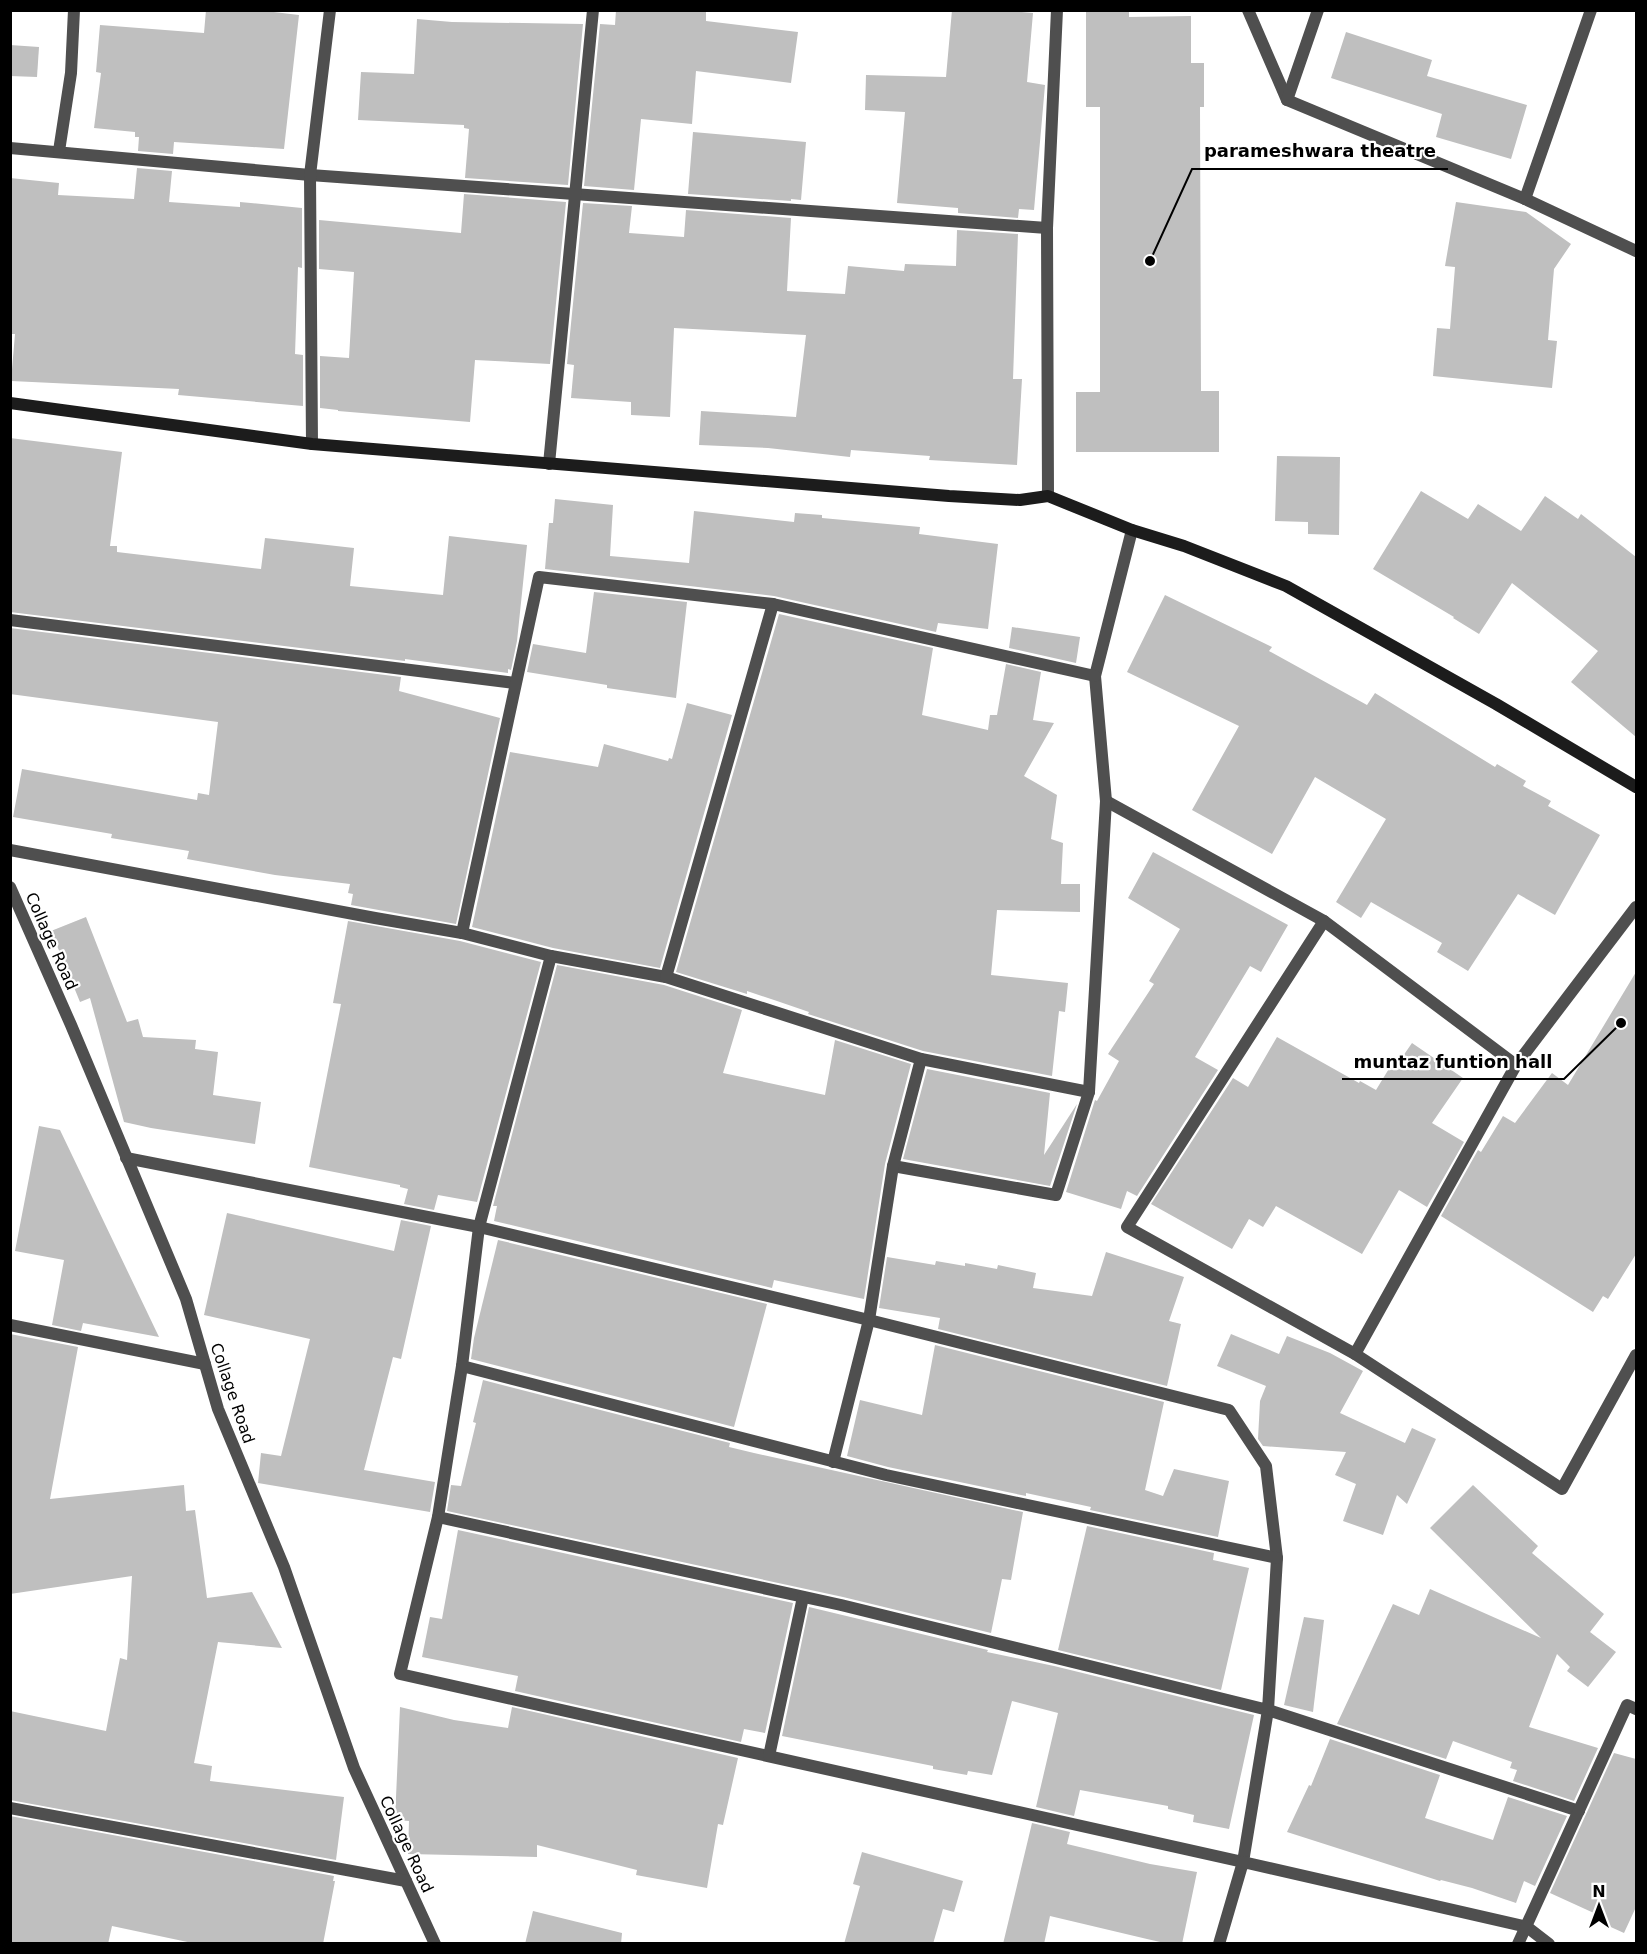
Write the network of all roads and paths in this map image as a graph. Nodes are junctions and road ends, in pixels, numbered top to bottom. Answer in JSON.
{"nodes":[{"id":1,"x":74,"y":10,"type":"edge"},
{"id":2,"x":330,"y":10,"type":"edge"},
{"id":3,"x":593,"y":10,"type":"edge"},
{"id":4,"x":1057,"y":10,"type":"edge"},
{"id":5,"x":1248,"y":10,"type":"edge"},
{"id":6,"x":1318,"y":10,"type":"edge"},
{"id":7,"x":1591,"y":10,"type":"edge"},
{"id":8,"x":1287,"y":100,"type":"junction"},
{"id":9,"x":10,"y":148,"type":"edge"},
{"id":10,"x":59,"y":151,"type":"junction"},
{"id":11,"x":310,"y":175,"type":"junction"},
{"id":12,"x":575,"y":194,"type":"junction"},
{"id":13,"x":1526,"y":199,"type":"junction"},
{"id":14,"x":1047,"y":228,"type":"junction"},
{"id":15,"x":1636,"y":250,"type":"edge"},
{"id":16,"x":10,"y":403,"type":"edge"},
{"id":17,"x":312,"y":444,"type":"junction"},
{"id":18,"x":549,"y":464,"type":"junction"},
{"id":19,"x":1048,"y":496,"type":"junction"},
{"id":20,"x":1132,"y":530,"type":"junction"},
{"id":21,"x":773,"y":604,"type":"junction"},
{"id":22,"x":10,"y":620,"type":"edge"},
{"id":23,"x":1095,"y":676,"type":"junction"},
{"id":24,"x":515,"y":683,"type":"junction"},
{"id":25,"x":1636,"y":787,"type":"edge"},
{"id":26,"x":1106,"y":801,"type":"junction"},
{"id":27,"x":10,"y":850,"type":"edge"},
{"id":28,"x":10,"y":887,"type":"edge"},
{"id":29,"x":1636,"y":907,"type":"edge"},
{"id":30,"x":1324,"y":921,"type":"junction"},
{"id":31,"x":462,"y":933,"type":"junction"},
{"id":32,"x":551,"y":956,"type":"junction"},
{"id":33,"x":666,"y":977,"type":"junction"},
{"id":34,"x":921,"y":1059,"type":"junction"},
{"id":35,"x":1516,"y":1065,"type":"junction"},
{"id":36,"x":1089,"y":1092,"type":"junction"},
{"id":37,"x":126,"y":1158,"type":"junction"},
{"id":38,"x":893,"y":1166,"type":"junction"},
{"id":39,"x":479,"y":1227,"type":"junction"},
{"id":40,"x":869,"y":1320,"type":"junction"},
{"id":41,"x":10,"y":1324,"type":"edge"},
{"id":42,"x":1355,"y":1354,"type":"junction"},
{"id":43,"x":1636,"y":1355,"type":"edge"},
{"id":44,"x":205,"y":1364,"type":"junction"},
{"id":45,"x":462,"y":1366,"type":"junction"},
{"id":46,"x":833,"y":1462,"type":"junction"},
{"id":47,"x":438,"y":1517,"type":"junction"},
{"id":48,"x":1277,"y":1558,"type":"junction"},
{"id":49,"x":803,"y":1597,"type":"junction"},
{"id":50,"x":1636,"y":1709,"type":"edge"},
{"id":51,"x":1268,"y":1710,"type":"junction"},
{"id":52,"x":769,"y":1756,"type":"junction"},
{"id":53,"x":10,"y":1808,"type":"edge"},
{"id":54,"x":1579,"y":1811,"type":"junction"},
{"id":55,"x":1243,"y":1862,"type":"junction"},
{"id":56,"x":406,"y":1881,"type":"junction"},
{"id":57,"x":1527,"y":1928,"type":"junction"},
{"id":58,"x":435,"y":1944,"type":"edge"},
{"id":59,"x":1219,"y":1944,"type":"edge"},
{"id":60,"x":1518,"y":1944,"type":"edge"},
{"id":61,"x":1549,"y":1944,"type":"edge"}],
"edges":[{"from":1,"to":10,"type":"street"},
{"from":2,"to":11,"type":"street"},
{"from":3,"to":12,"type":"street"},
{"from":4,"to":14,"type":"street"},
{"from":5,"to":8,"type":"street"},
{"from":6,"to":8,"type":"street"},
{"from":7,"to":13,"type":"street"},
{"from":8,"to":13,"type":"street"},
{"from":9,"to":10,"type":"street"},
{"from":10,"to":11,"type":"street"},
{"from":11,"to":12,"type":"street"},
{"from":11,"to":17,"type":"street"},
{"from":12,"to":14,"type":"street"},
{"from":12,"to":18,"type":"street"},
{"from":13,"to":15,"type":"street"},
{"from":14,"to":19,"type":"street"},
{"from":16,"to":17,"type":"main road"},
{"from":17,"to":18,"type":"main road"},
{"from":18,"to":19,"type":"main road"},
{"from":19,"to":20,"type":"main road"},
{"from":20,"to":23,"type":"street"},
{"from":20,"to":25,"type":"main road"},
{"from":21,"to":23,"type":"street"},
{"from":21,"to":24,"type":"street"},
{"from":21,"to":33,"type":"street"},
{"from":22,"to":24,"type":"street"},
{"from":23,"to":26,"type":"street"},
{"from":24,"to":31,"type":"street"},
{"from":26,"to":30,"type":"street"},
{"from":26,"to":36,"type":"street"},
{"from":27,"to":31,"type":"street"},
{"from":28,"to":37,"type":"street","name":"Collage Road"},
{"from":29,"to":35,"type":"street"},
{"from":30,"to":35,"type":"street"},
{"from":30,"to":42,"type":"street"},
{"from":31,"to":32,"type":"street"},
{"from":32,"to":33,"type":"street"},
{"from":32,"to":39,"type":"street"},
{"from":33,"to":34,"type":"street"},
{"from":34,"to":36,"type":"street"},
{"from":34,"to":38,"type":"street"},
{"from":35,"to":42,"type":"street"},
{"from":36,"to":38,"type":"street"},
{"from":37,"to":39,"type":"street"},
{"from":37,"to":44,"type":"street","name":"Collage Road"},
{"from":38,"to":40,"type":"street"},
{"from":39,"to":40,"type":"street"},
{"from":39,"to":45,"type":"street"},
{"from":40,"to":46,"type":"street"},
{"from":40,"to":48,"type":"street"},
{"from":41,"to":44,"type":"street"},
{"from":42,"to":43,"type":"street"},
{"from":44,"to":56,"type":"street","name":"Collage Road"},
{"from":45,"to":46,"type":"street"},
{"from":45,"to":47,"type":"street"},
{"from":46,"to":48,"type":"street"},
{"from":47,"to":49,"type":"street"},
{"from":47,"to":52,"type":"street"},
{"from":48,"to":51,"type":"street"},
{"from":49,"to":51,"type":"street"},
{"from":49,"to":52,"type":"street"},
{"from":50,"to":54,"type":"street"},
{"from":51,"to":54,"type":"street"},
{"from":51,"to":55,"type":"street"},
{"from":52,"to":55,"type":"street"},
{"from":53,"to":56,"type":"street"},
{"from":54,"to":57,"type":"street"},
{"from":55,"to":57,"type":"street"},
{"from":55,"to":59,"type":"street"},
{"from":56,"to":58,"type":"street","name":"Collage Road"},
{"from":57,"to":60,"type":"street"},
{"from":57,"to":61,"type":"street"}]}
